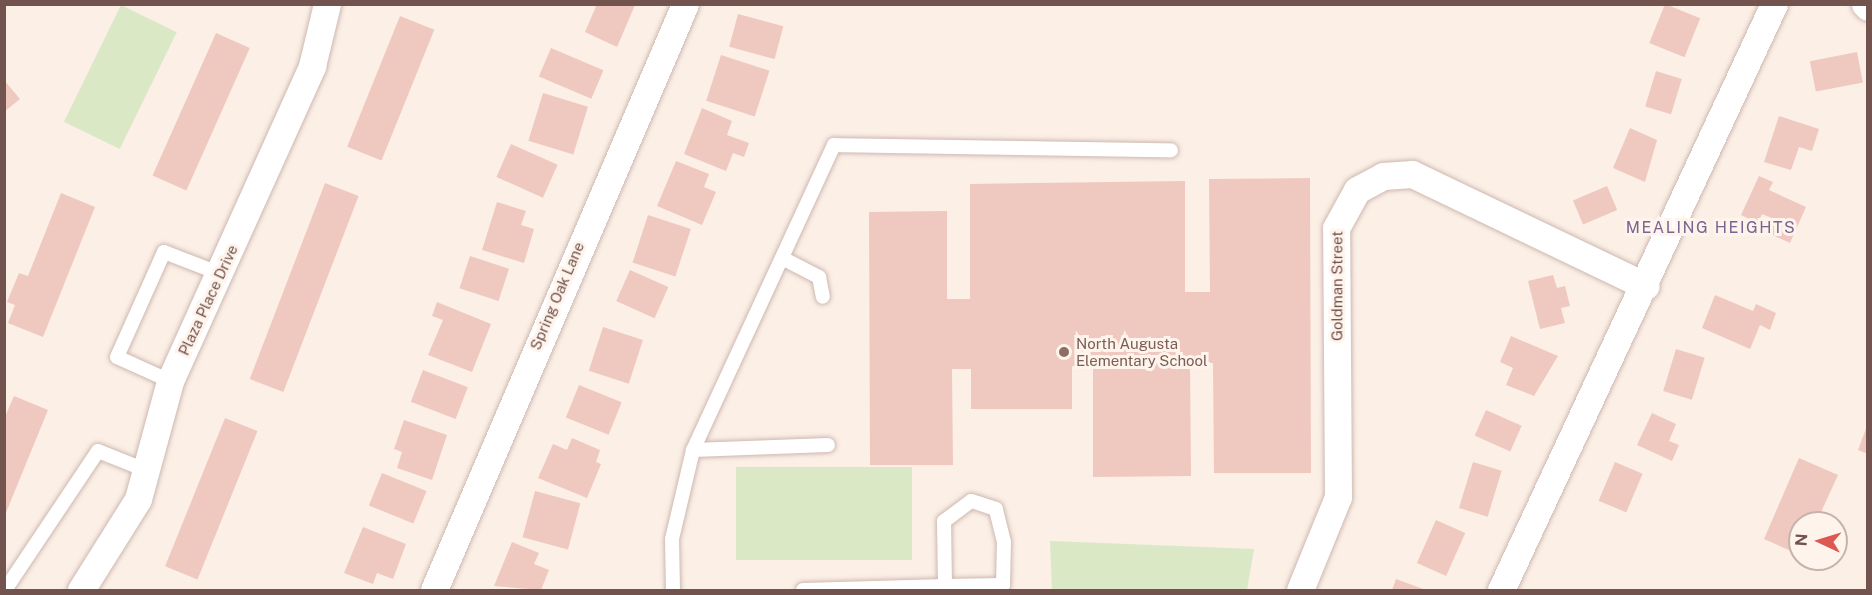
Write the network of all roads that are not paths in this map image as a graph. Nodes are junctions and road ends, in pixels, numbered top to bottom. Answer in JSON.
{"nodes":[{"id":1,"x":327,"y":4,"type":"edge"},
{"id":2,"x":685,"y":4,"type":"edge"},
{"id":3,"x":1774,"y":4,"type":"edge"},
{"id":4,"x":1171,"y":150,"type":"dead end"},
{"id":5,"x":782,"y":258,"type":"junction"},
{"id":6,"x":221,"y":274,"type":"junction"},
{"id":7,"x":1646,"y":286,"type":"junction"},
{"id":8,"x":823,"y":297,"type":"dead end"},
{"id":9,"x":170,"y":381,"type":"junction"},
{"id":10,"x":828,"y":445,"type":"dead end"},
{"id":11,"x":693,"y":450,"type":"junction"},
{"id":12,"x":148,"y":471,"type":"junction"},
{"id":13,"x":945,"y":586,"type":"junction"},
{"id":14,"x":87,"y":589,"type":"edge"},
{"id":15,"x":5,"y":591,"type":"edge"},
{"id":16,"x":434,"y":591,"type":"edge"},
{"id":17,"x":673,"y":591,"type":"edge"},
{"id":18,"x":803,"y":591,"type":"edge"},
{"id":19,"x":1300,"y":591,"type":"edge"},
{"id":20,"x":1501,"y":591,"type":"edge"}],
"edges":[{"from":1,"to":6,"type":"street","name":"Plaza Place Drive"},
{"from":2,"to":16,"type":"street","name":"Spring Oak Lane"},
{"from":3,"to":7,"type":"street"},
{"from":4,"to":5,"type":"lane"},
{"from":5,"to":8,"type":"lane"},
{"from":5,"to":11,"type":"lane"},
{"from":6,"to":9,"type":"street","name":"Plaza Place Drive"},
{"from":6,"to":9,"type":"lane"},
{"from":7,"to":19,"type":"street","name":"Goldman Street"},
{"from":7,"to":20,"type":"street"},
{"from":9,"to":12,"type":"street","name":"Plaza Place Drive"},
{"from":10,"to":11,"type":"lane"},
{"from":11,"to":17,"type":"lane"},
{"from":12,"to":14,"type":"street","name":"Plaza Place Drive"},
{"from":12,"to":15,"type":"lane"},
{"from":13,"to":13,"type":"lane"},
{"from":13,"to":18,"type":"lane"}]}
